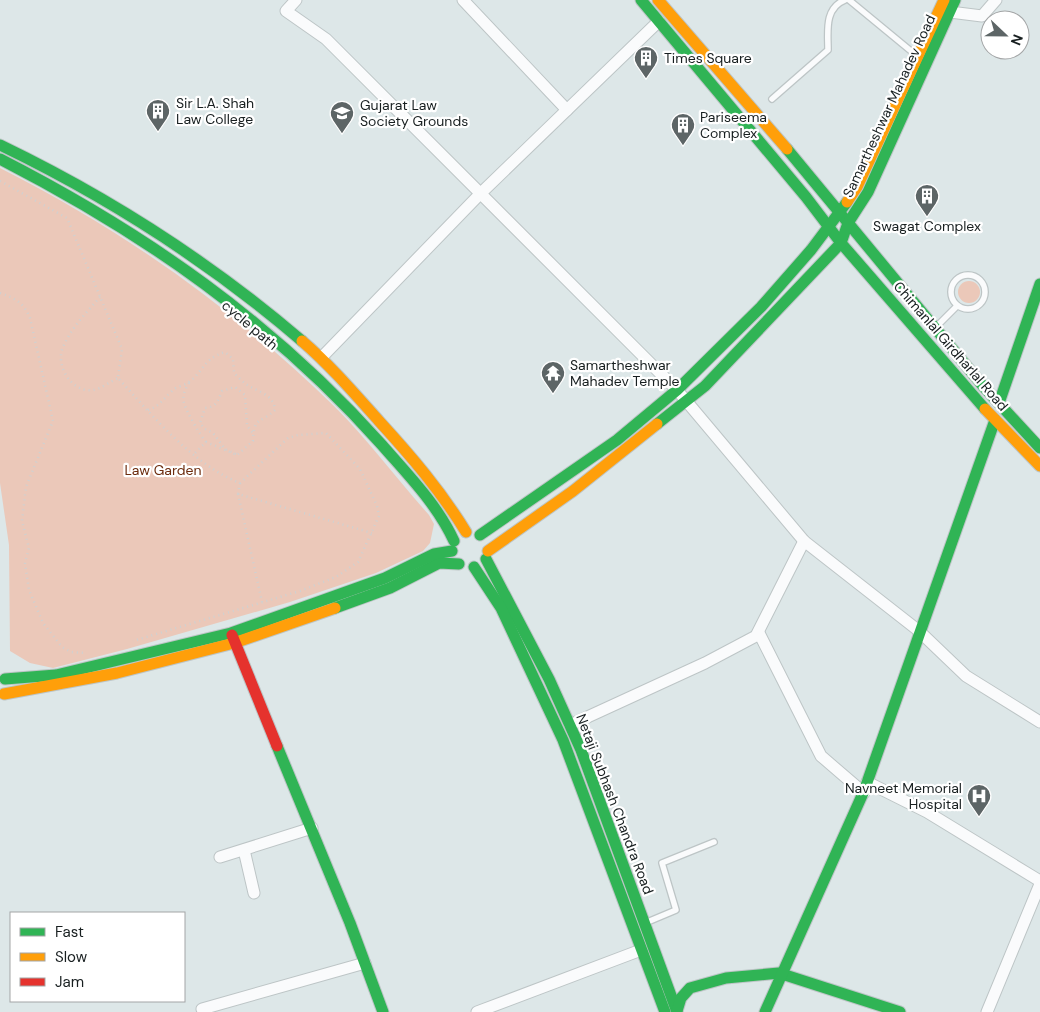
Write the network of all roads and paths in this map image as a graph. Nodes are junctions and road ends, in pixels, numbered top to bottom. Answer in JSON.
{"nodes":[{"id":1,"x":296,"y":0,"type":"edge"},
{"id":2,"x":464,"y":0,"type":"edge"},
{"id":3,"x":641,"y":0,"type":"edge"},
{"id":4,"x":658,"y":0,"type":"edge"},
{"id":5,"x":844,"y":0,"type":"edge"},
{"id":6,"x":849,"y":0,"type":"edge"},
{"id":7,"x":944,"y":0,"type":"edge"},
{"id":8,"x":955,"y":0,"type":"edge"},
{"id":9,"x":996,"y":0,"type":"edge"},
{"id":10,"x":950,"y":12,"type":"junction"},
{"id":11,"x":659,"y":21,"type":"junction"},
{"id":12,"x":918,"y":57,"type":"junction"},
{"id":13,"x":772,"y":99,"type":"dead end"},
{"id":14,"x":567,"y":110,"type":"junction"},
{"id":15,"x":0,"y":145,"type":"edge"},
{"id":16,"x":0,"y":159,"type":"edge"},
{"id":17,"x":0,"y":181,"type":"edge"},
{"id":18,"x":480,"y":194,"type":"junction"},
{"id":19,"x":840,"y":213,"type":"junction"},
{"id":20,"x":848,"y":223,"type":"junction"},
{"id":21,"x":827,"y":226,"type":"junction"},
{"id":22,"x":841,"y":243,"type":"junction"},
{"id":23,"x":1040,"y":284,"type":"edge"},
{"id":24,"x":0,"y":293,"type":"edge"},
{"id":25,"x":100,"y":297,"type":"junction"},
{"id":26,"x":957,"y":306,"type":"junction"},
{"id":27,"x":934,"y":329,"type":"junction"},
{"id":28,"x":321,"y":358,"type":"junction"},
{"id":29,"x":118,"y":378,"type":"junction"},
{"id":30,"x":189,"y":382,"type":"junction"},
{"id":31,"x":677,"y":390,"type":"junction"},
{"id":32,"x":685,"y":401,"type":"junction"},
{"id":33,"x":999,"y":403,"type":"junction"},
{"id":34,"x":148,"y":410,"type":"junction"},
{"id":35,"x":995,"y":420,"type":"junction"},
{"id":36,"x":253,"y":433,"type":"junction"},
{"id":37,"x":206,"y":442,"type":"junction"},
{"id":38,"x":1040,"y":448,"type":"edge"},
{"id":39,"x":194,"y":453,"type":"junction"},
{"id":40,"x":237,"y":455,"type":"junction"},
{"id":41,"x":1040,"y":466,"type":"edge"},
{"id":42,"x":240,"y":483,"type":"junction"},
{"id":43,"x":238,"y":494,"type":"junction"},
{"id":44,"x":466,"y":532,"type":"junction"},
{"id":45,"x":372,"y":533,"type":"junction"},
{"id":46,"x":480,"y":535,"type":"junction"},
{"id":47,"x":804,"y":541,"type":"junction"},
{"id":48,"x":453,"y":546,"type":"junction"},
{"id":49,"x":487,"y":555,"type":"junction"},
{"id":50,"x":460,"y":564,"type":"junction"},
{"id":51,"x":474,"y":568,"type":"junction"},
{"id":52,"x":262,"y":602,"type":"junction"},
{"id":53,"x":919,"y":632,"type":"junction"},
{"id":54,"x":759,"y":633,"type":"junction"},
{"id":55,"x":233,"y":638,"type":"junction"},
{"id":56,"x":129,"y":643,"type":"dead end"},
{"id":57,"x":91,"y":654,"type":"dead end"},
{"id":58,"x":2,"y":676,"type":"edge"},
{"id":59,"x":2,"y":696,"type":"edge"},
{"id":60,"x":1040,"y":722,"type":"edge"},
{"id":61,"x":570,"y":724,"type":"junction"},
{"id":62,"x":866,"y":787,"type":"junction"},
{"id":63,"x":312,"y":828,"type":"junction"},
{"id":64,"x":714,"y":842,"type":"dead end"},
{"id":65,"x":244,"y":850,"type":"junction"},
{"id":66,"x":220,"y":857,"type":"dead end"},
{"id":67,"x":1040,"y":883,"type":"edge"},
{"id":68,"x":254,"y":893,"type":"dead end"},
{"id":69,"x":644,"y":924,"type":"junction"},
{"id":70,"x":641,"y":950,"type":"junction"},
{"id":71,"x":365,"y":962,"type":"junction"},
{"id":72,"x":779,"y":973,"type":"junction"},
{"id":73,"x":202,"y":1009,"type":"dead end"},
{"id":74,"x":383,"y":1012,"type":"edge"},
{"id":75,"x":478,"y":1012,"type":"edge"},
{"id":76,"x":664,"y":1012,"type":"edge"},
{"id":77,"x":677,"y":1012,"type":"edge"},
{"id":78,"x":765,"y":1012,"type":"edge"},
{"id":79,"x":900,"y":1012,"type":"edge"},
{"id":80,"x":987,"y":1012,"type":"edge"}],
"edges":[{"from":1,"to":18,"type":"street"},
{"from":2,"to":14,"type":"street"},
{"from":3,"to":11,"type":"main road"},
{"from":4,"to":19,"type":"main road"},
{"from":5,"to":13,"type":"lane"},
{"from":6,"to":12,"type":"lane"},
{"from":7,"to":12,"type":"main road","name":"Samartheshwar Mahadev Road"},
{"from":8,"to":10,"type":"main road","name":"Samartheshwar Mahadev Road"},
{"from":9,"to":10,"type":"street"},
{"from":10,"to":20,"type":"main road","name":"Samartheshwar Mahadev Road"},
{"from":11,"to":14,"type":"street"},
{"from":11,"to":21,"type":"main road"},
{"from":12,"to":19,"type":"main road","name":"Samartheshwar Mahadev Road"},
{"from":14,"to":18,"type":"street"},
{"from":15,"to":28,"type":"main road"},
{"from":16,"to":48,"type":"main road"},
{"from":17,"to":25,"type":"path"},
{"from":18,"to":28,"type":"street"},
{"from":18,"to":31,"type":"street"},
{"from":19,"to":20,"type":"main road","name":"Chimanlal Girdharlal Road"},
{"from":19,"to":21,"type":"main road","name":"Samartheshwar Mahadev Road"},
{"from":20,"to":22,"type":"main road","name":"Samartheshwar Mahadev Road"},
{"from":20,"to":27,"type":"main road","name":"Chimanlal Girdharlal Road"},
{"from":21,"to":22,"type":"main road","name":"Chimanlal Girdharlal Road"},
{"from":21,"to":31,"type":"main road","name":"Samartheshwar Mahadev Road"},
{"from":22,"to":32,"type":"main road"},
{"from":22,"to":35,"type":"main road","name":"Chimanlal Girdharlal Road"},
{"from":23,"to":33,"type":"main road"},
{"from":24,"to":57,"type":"path"},
{"from":25,"to":29,"type":"path"},
{"from":25,"to":29,"type":"path"},
{"from":26,"to":26,"type":"lane"},
{"from":26,"to":27,"type":"lane"},
{"from":27,"to":33,"type":"main road","name":"Chimanlal Girdharlal Road"},
{"from":28,"to":44,"type":"main road"},
{"from":29,"to":34,"type":"path"},
{"from":30,"to":34,"type":"path"},
{"from":30,"to":36,"type":"path"},
{"from":30,"to":37,"type":"path"},
{"from":31,"to":32,"type":"street"},
{"from":31,"to":46,"type":"main road","name":"Samartheshwar Mahadev Road"},
{"from":32,"to":47,"type":"street"},
{"from":32,"to":49,"type":"main road"},
{"from":33,"to":38,"type":"main road","name":"Chimanlal Girdharlal Road"},
{"from":34,"to":39,"type":"path"},
{"from":35,"to":41,"type":"main road","name":"Chimanlal Girdharlal Road"},
{"from":35,"to":53,"type":"main road"},
{"from":36,"to":40,"type":"path"},
{"from":36,"to":40,"type":"path"},
{"from":37,"to":39,"type":"path"},
{"from":37,"to":40,"type":"path"},
{"from":39,"to":42,"type":"path"},
{"from":42,"to":43,"type":"path"},
{"from":42,"to":45,"type":"path"},
{"from":43,"to":45,"type":"path"},
{"from":43,"to":52,"type":"path"},
{"from":44,"to":46,"type":"main road"},
{"from":44,"to":48,"type":"main road"},
{"from":45,"to":52,"type":"path"},
{"from":46,"to":49,"type":"main road"},
{"from":47,"to":53,"type":"street"},
{"from":47,"to":54,"type":"street"},
{"from":48,"to":50,"type":"main road"},
{"from":48,"to":55,"type":"main road"},
{"from":49,"to":51,"type":"main road"},
{"from":49,"to":61,"type":"main road","name":"Netaji Subhash Chandra Road"},
{"from":50,"to":51,"type":"main road"},
{"from":50,"to":55,"type":"main road"},
{"from":51,"to":70,"type":"main road","name":"Netaji Subhash Chandra Road"},
{"from":52,"to":56,"type":"path"},
{"from":53,"to":60,"type":"street"},
{"from":53,"to":62,"type":"main road"},
{"from":54,"to":61,"type":"street"},
{"from":54,"to":62,"type":"street"},
{"from":55,"to":58,"type":"main road"},
{"from":55,"to":59,"type":"main road"},
{"from":55,"to":63,"type":"main road"},
{"from":58,"to":59,"type":"main road"},
{"from":61,"to":69,"type":"main road","name":"Netaji Subhash Chandra Road"},
{"from":62,"to":67,"type":"street"},
{"from":62,"to":72,"type":"main road"},
{"from":63,"to":65,"type":"street"},
{"from":63,"to":71,"type":"main road"},
{"from":64,"to":69,"type":"lane"},
{"from":65,"to":66,"type":"street"},
{"from":65,"to":68,"type":"street"},
{"from":67,"to":80,"type":"street"},
{"from":69,"to":77,"type":"main road","name":"Netaji Subhash Chandra Road"},
{"from":70,"to":75,"type":"street"},
{"from":70,"to":76,"type":"main road","name":"Netaji Subhash Chandra Road"},
{"from":71,"to":73,"type":"street"},
{"from":71,"to":74,"type":"main road"},
{"from":72,"to":77,"type":"main road"},
{"from":72,"to":78,"type":"main road"},
{"from":72,"to":79,"type":"main road"}]}
